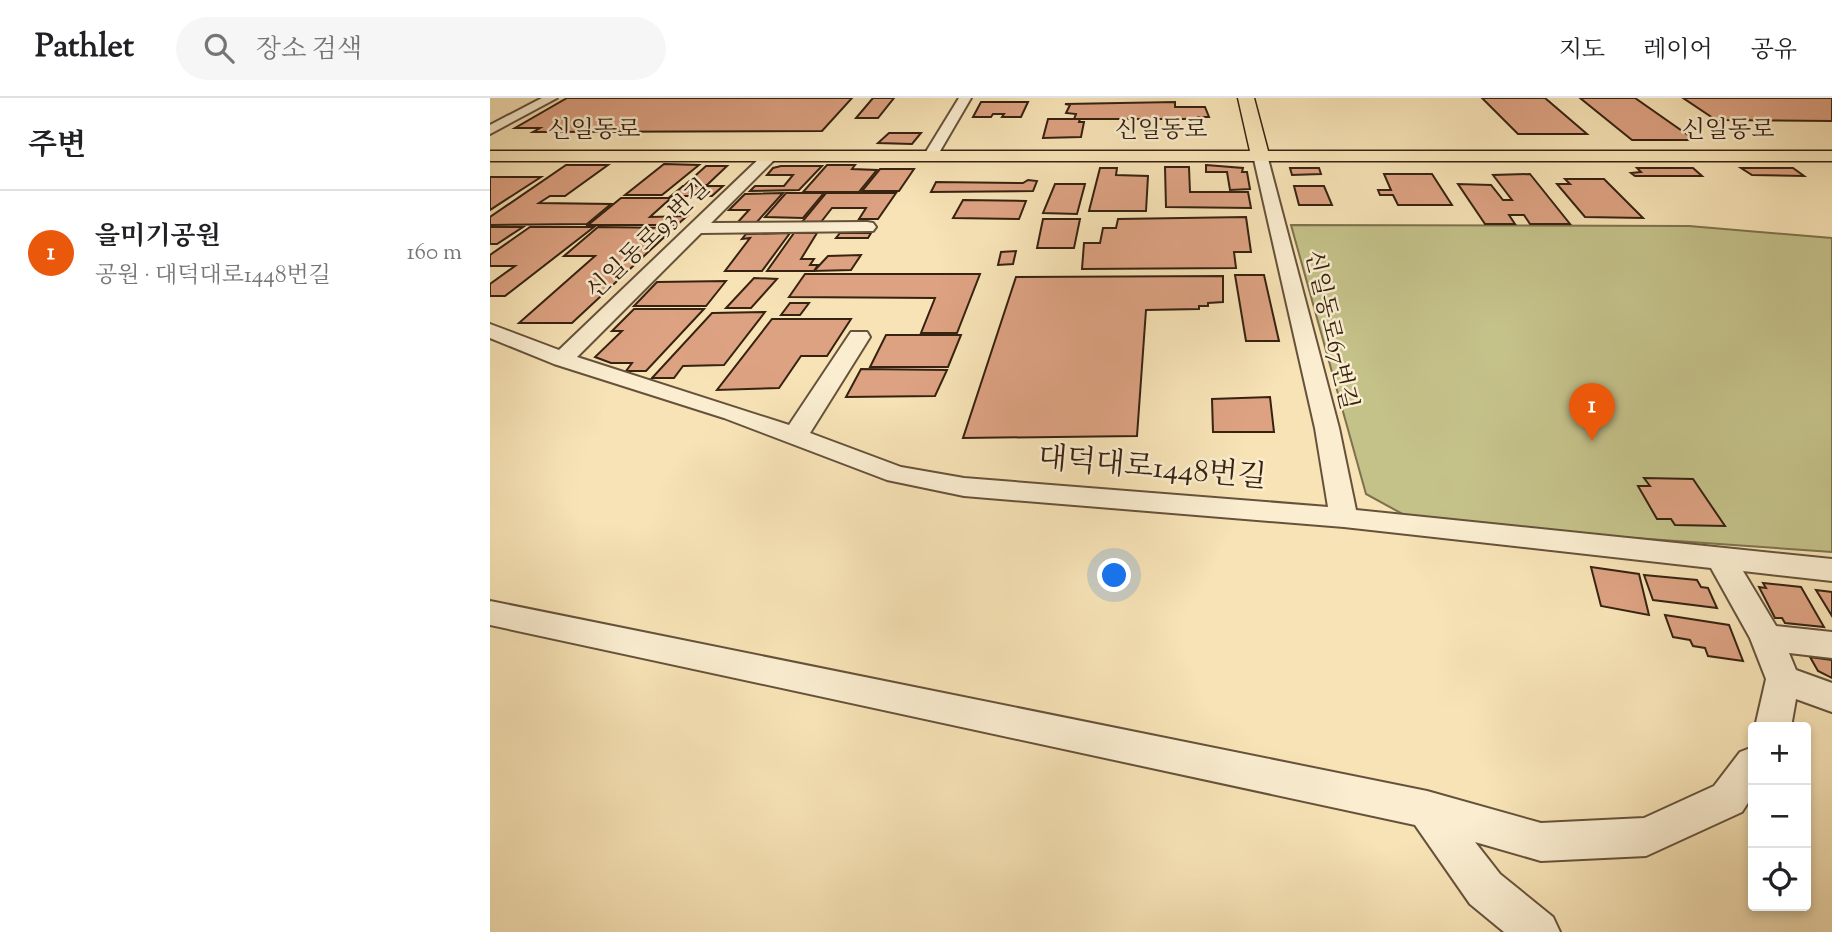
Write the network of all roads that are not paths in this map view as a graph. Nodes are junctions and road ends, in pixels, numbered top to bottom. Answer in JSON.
{"nodes":[{"id":1,"x":551,"y":98,"type":"edge"},
{"id":2,"x":965,"y":98,"type":"edge"},
{"id":3,"x":1246,"y":98,"type":"edge"},
{"id":4,"x":490,"y":130,"type":"edge"},
{"id":5,"x":931,"y":155,"type":"junction"},
{"id":6,"x":1260,"y":155,"type":"junction"},
{"id":7,"x":490,"y":156,"type":"edge"},
{"id":8,"x":770,"y":156,"type":"junction"},
{"id":9,"x":1832,"y":156,"type":"edge"},
{"id":10,"x":867,"y":227,"type":"dead end"},
{"id":11,"x":696,"y":228,"type":"junction"},
{"id":12,"x":490,"y":330,"type":"edge"},
{"id":13,"x":859,"y":337,"type":"dead end"},
{"id":14,"x":562,"y":359,"type":"junction"},
{"id":15,"x":795,"y":436,"type":"junction"},
{"id":16,"x":1344,"y":518,"type":"junction"},
{"id":17,"x":1720,"y":558,"type":"junction"},
{"id":18,"x":1832,"y":570,"type":"edge"},
{"id":19,"x":490,"y":613,"type":"edge"},
{"id":20,"x":1766,"y":636,"type":"junction"},
{"id":21,"x":1832,"y":645,"type":"edge"},
{"id":22,"x":1783,"y":680,"type":"junction"},
{"id":23,"x":1832,"y":698,"type":"edge"},
{"id":24,"x":1774,"y":722,"type":"edge"},
{"id":25,"x":1748,"y":772,"type":"edge"},
{"id":26,"x":1427,"y":809,"type":"junction"},
{"id":27,"x":1538,"y":932,"type":"edge"}],
"edges":[{"from":1,"to":4,"type":"street"},
{"from":2,"to":5,"type":"street"},
{"from":3,"to":6,"type":"main road"},
{"from":5,"to":6,"type":"main road","name":"신일동로"},
{"from":5,"to":8,"type":"main road","name":"신일동로"},
{"from":6,"to":9,"type":"main road","name":"신일동로"},
{"from":6,"to":16,"type":"street","name":"신일동로67번길"},
{"from":7,"to":8,"type":"main road","name":"신일동로"},
{"from":8,"to":11,"type":"street","name":"신일동로93번길"},
{"from":10,"to":11,"type":"street"},
{"from":11,"to":14,"type":"street","name":"신일동로93번길"},
{"from":12,"to":14,"type":"street","name":"대덕대로1448번길"},
{"from":13,"to":15,"type":"street"},
{"from":14,"to":15,"type":"street","name":"대덕대로1448번길"},
{"from":15,"to":16,"type":"street","name":"대덕대로1448번길"},
{"from":16,"to":17,"type":"street","name":"대덕대로1448번길"},
{"from":17,"to":18,"type":"street","name":"대덕대로1448번길"},
{"from":17,"to":20,"type":"street"},
{"from":19,"to":26,"type":"street"},
{"from":20,"to":21,"type":"street"},
{"from":20,"to":22,"type":"street"},
{"from":22,"to":23,"type":"street"},
{"from":22,"to":24,"type":"street"},
{"from":25,"to":26,"type":"street"},
{"from":26,"to":27,"type":"street"}]}
